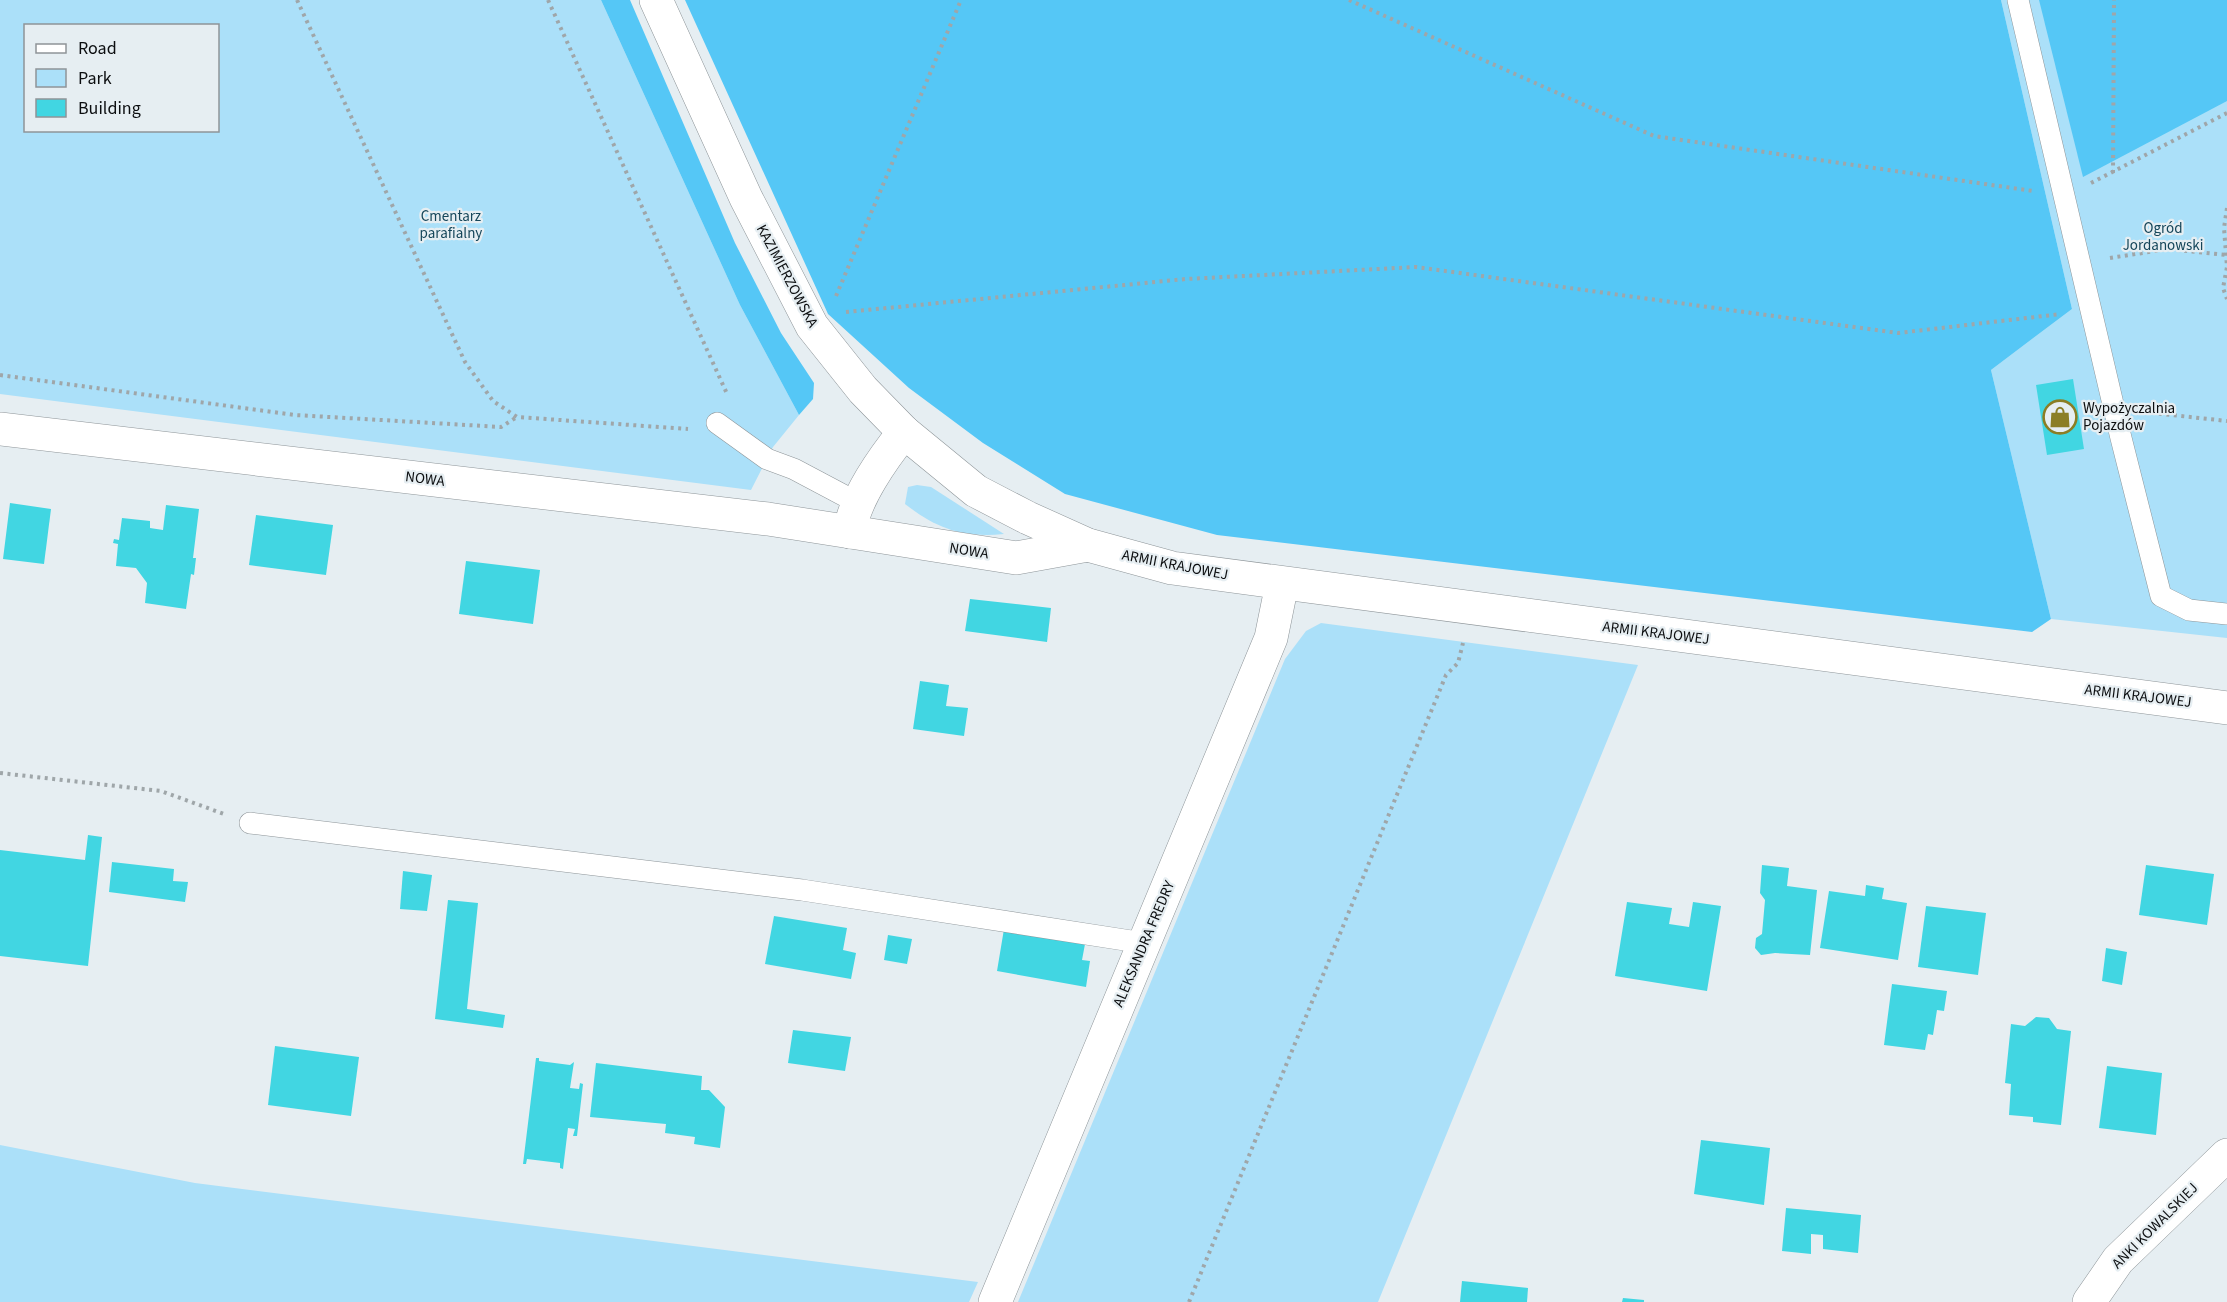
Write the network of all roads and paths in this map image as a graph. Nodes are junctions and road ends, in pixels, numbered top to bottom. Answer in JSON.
{"nodes":[{"id":1,"x":297,"y":0,"type":"edge"},
{"id":2,"x":548,"y":0,"type":"edge"},
{"id":3,"x":656,"y":0,"type":"edge"},
{"id":4,"x":961,"y":0,"type":"edge"},
{"id":5,"x":1349,"y":0,"type":"edge"},
{"id":6,"x":2018,"y":0,"type":"edge"},
{"id":7,"x":2114,"y":0,"type":"edge"},
{"id":8,"x":2227,"y":113,"type":"edge"},
{"id":9,"x":2064,"y":195,"type":"junction"},
{"id":10,"x":2227,"y":207,"type":"edge"},
{"id":11,"x":2227,"y":255,"type":"edge"},
{"id":12,"x":2080,"y":263,"type":"junction"},
{"id":13,"x":2227,"y":299,"type":"edge"},
{"id":14,"x":833,"y":303,"type":"dead end"},
{"id":15,"x":2091,"y":311,"type":"junction"},
{"id":16,"x":840,"y":313,"type":"dead end"},
{"id":17,"x":0,"y":375,"type":"edge"},
{"id":18,"x":2115,"y":408,"type":"junction"},
{"id":19,"x":517,"y":417,"type":"junction"},
{"id":20,"x":2227,"y":421,"type":"edge"},
{"id":21,"x":717,"y":423,"type":"junction"},
{"id":22,"x":0,"y":429,"type":"edge"},
{"id":23,"x":904,"y":432,"type":"junction"},
{"id":24,"x":855,"y":518,"type":"junction"},
{"id":25,"x":1088,"y":544,"type":"junction"},
{"id":26,"x":1281,"y":584,"type":"junction"},
{"id":27,"x":2227,"y":614,"type":"edge"},
{"id":28,"x":1464,"y":642,"type":"dead end"},
{"id":29,"x":2227,"y":708,"type":"edge"},
{"id":30,"x":0,"y":773,"type":"edge"},
{"id":31,"x":250,"y":823,"type":"joint"},
{"id":32,"x":1144,"y":943,"type":"junction"},
{"id":33,"x":2227,"y":1155,"type":"edge"},
{"id":34,"x":995,"y":1302,"type":"edge"},
{"id":35,"x":1189,"y":1302,"type":"edge"},
{"id":36,"x":2089,"y":1302,"type":"edge"}],
"edges":[{"from":1,"to":19,"type":"path"},
{"from":2,"to":21,"type":"path"},
{"from":3,"to":23,"type":"street","name":"KAZIMIERZOWSKA"},
{"from":4,"to":14,"type":"path"},
{"from":5,"to":9,"type":"path"},
{"from":6,"to":9,"type":"lane"},
{"from":7,"to":8,"type":"path"},
{"from":9,"to":12,"type":"lane"},
{"from":10,"to":11,"type":"path"},
{"from":11,"to":12,"type":"path"},
{"from":11,"to":13,"type":"path"},
{"from":12,"to":15,"type":"lane"},
{"from":15,"to":16,"type":"path"},
{"from":15,"to":18,"type":"lane"},
{"from":17,"to":19,"type":"path"},
{"from":18,"to":20,"type":"path"},
{"from":18,"to":27,"type":"lane"},
{"from":19,"to":21,"type":"path"},
{"from":21,"to":24,"type":"lane"},
{"from":22,"to":24,"type":"street","name":"NOWA"},
{"from":23,"to":24,"type":"street"},
{"from":23,"to":25,"type":"street","name":"KAZIMIERZOWSKA"},
{"from":24,"to":25,"type":"street","name":"NOWA"},
{"from":25,"to":26,"type":"street","name":"ARMII KRAJOWEJ"},
{"from":26,"to":29,"type":"street","name":"ARMII KRAJOWEJ"},
{"from":26,"to":32,"type":"street","name":"ALEKSANDRA FREDRY"},
{"from":28,"to":35,"type":"path"},
{"from":30,"to":31,"type":"path"},
{"from":31,"to":32,"type":"lane"},
{"from":32,"to":34,"type":"street","name":"ALEKSANDRA FREDRY"},
{"from":33,"to":36,"type":"street","name":"ANKI KOWALSKIEJ"}]}
